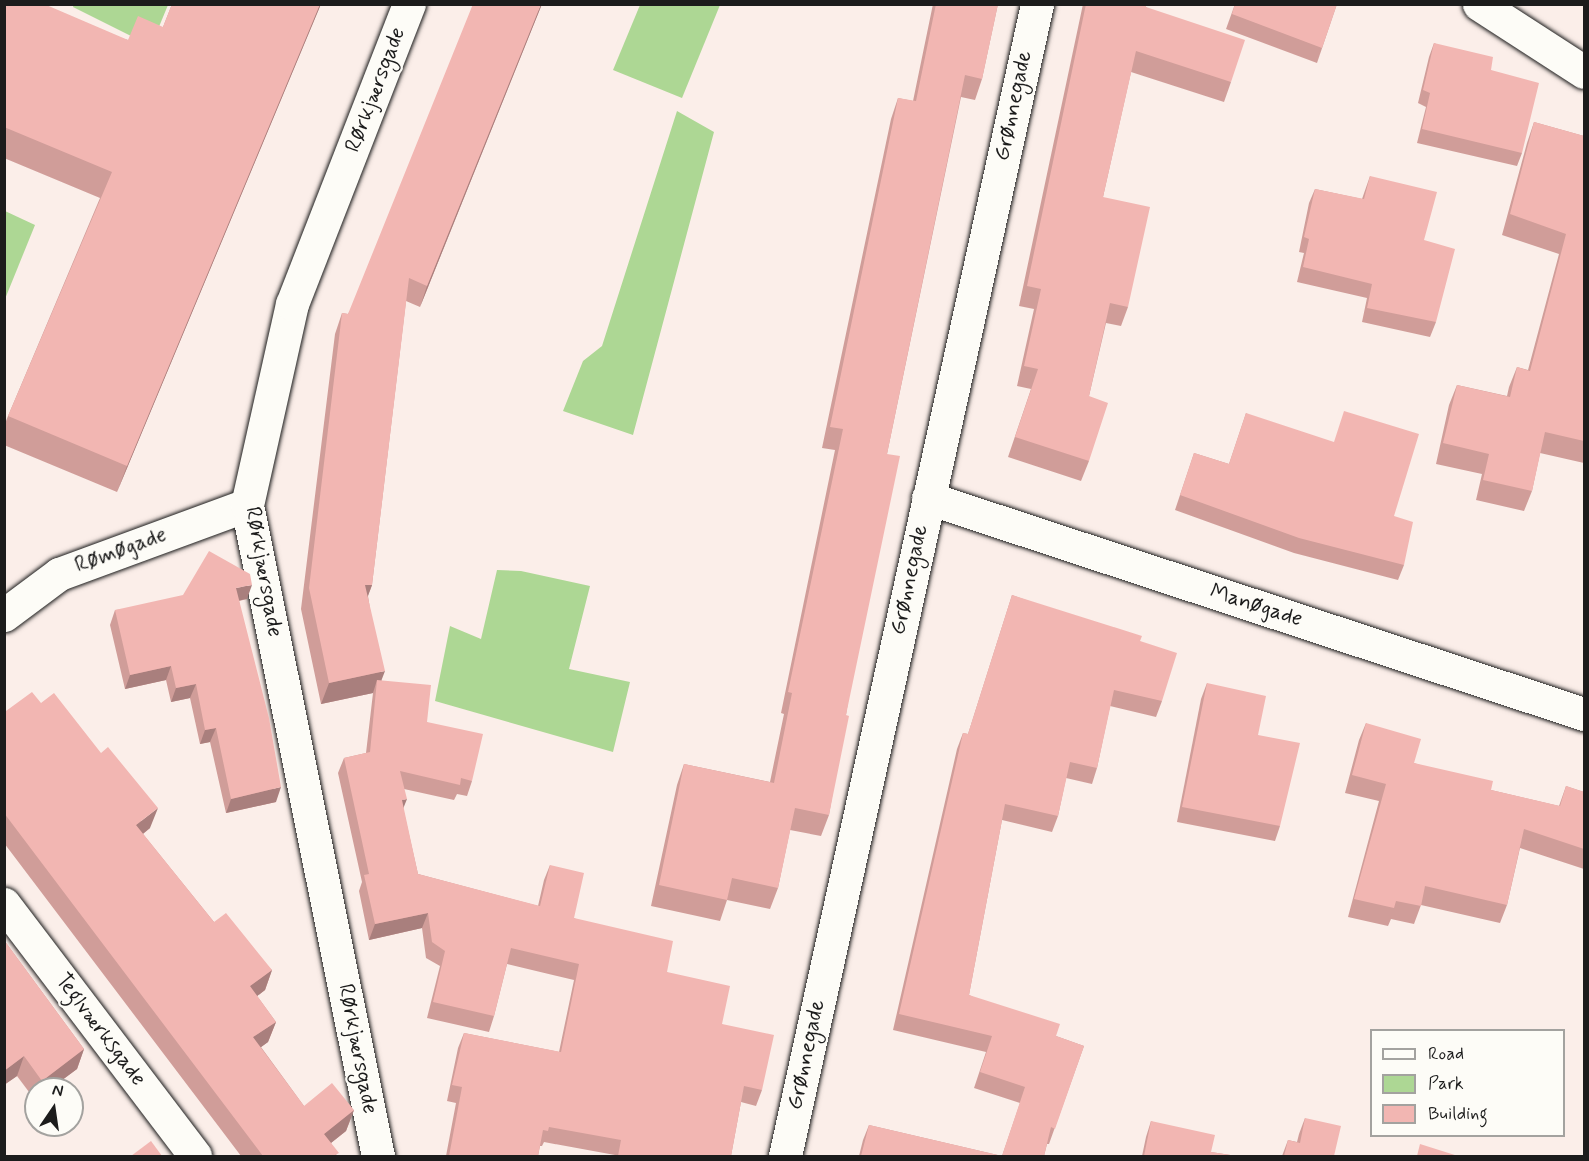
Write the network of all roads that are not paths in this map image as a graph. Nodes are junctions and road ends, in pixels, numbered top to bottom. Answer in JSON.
{"nodes":[{"id":1,"x":409,"y":4,"type":"edge"},
{"id":2,"x":1037,"y":4,"type":"edge"},
{"id":3,"x":1479,"y":4,"type":"edge"},
{"id":4,"x":1584,"y":72,"type":"edge"},
{"id":5,"x":928,"y":498,"type":"junction"},
{"id":6,"x":248,"y":505,"type":"junction"},
{"id":7,"x":4,"y":615,"type":"edge"},
{"id":8,"x":1584,"y":714,"type":"edge"},
{"id":9,"x":4,"y":904,"type":"edge"},
{"id":10,"x":195,"y":1156,"type":"edge"},
{"id":11,"x":378,"y":1156,"type":"edge"},
{"id":12,"x":785,"y":1156,"type":"edge"}],
"edges":[{"from":1,"to":6,"type":"street","name":"Rørkjærsgade"},
{"from":2,"to":5,"type":"street","name":"Grønnegade"},
{"from":3,"to":4,"type":"street"},
{"from":5,"to":8,"type":"street","name":"Manøgade"},
{"from":5,"to":12,"type":"street","name":"Grønnegade"},
{"from":6,"to":7,"type":"street","name":"Rømøgade"},
{"from":6,"to":11,"type":"street","name":"Rørkjærsgade"},
{"from":9,"to":10,"type":"street","name":"Teglværksgade"}]}
